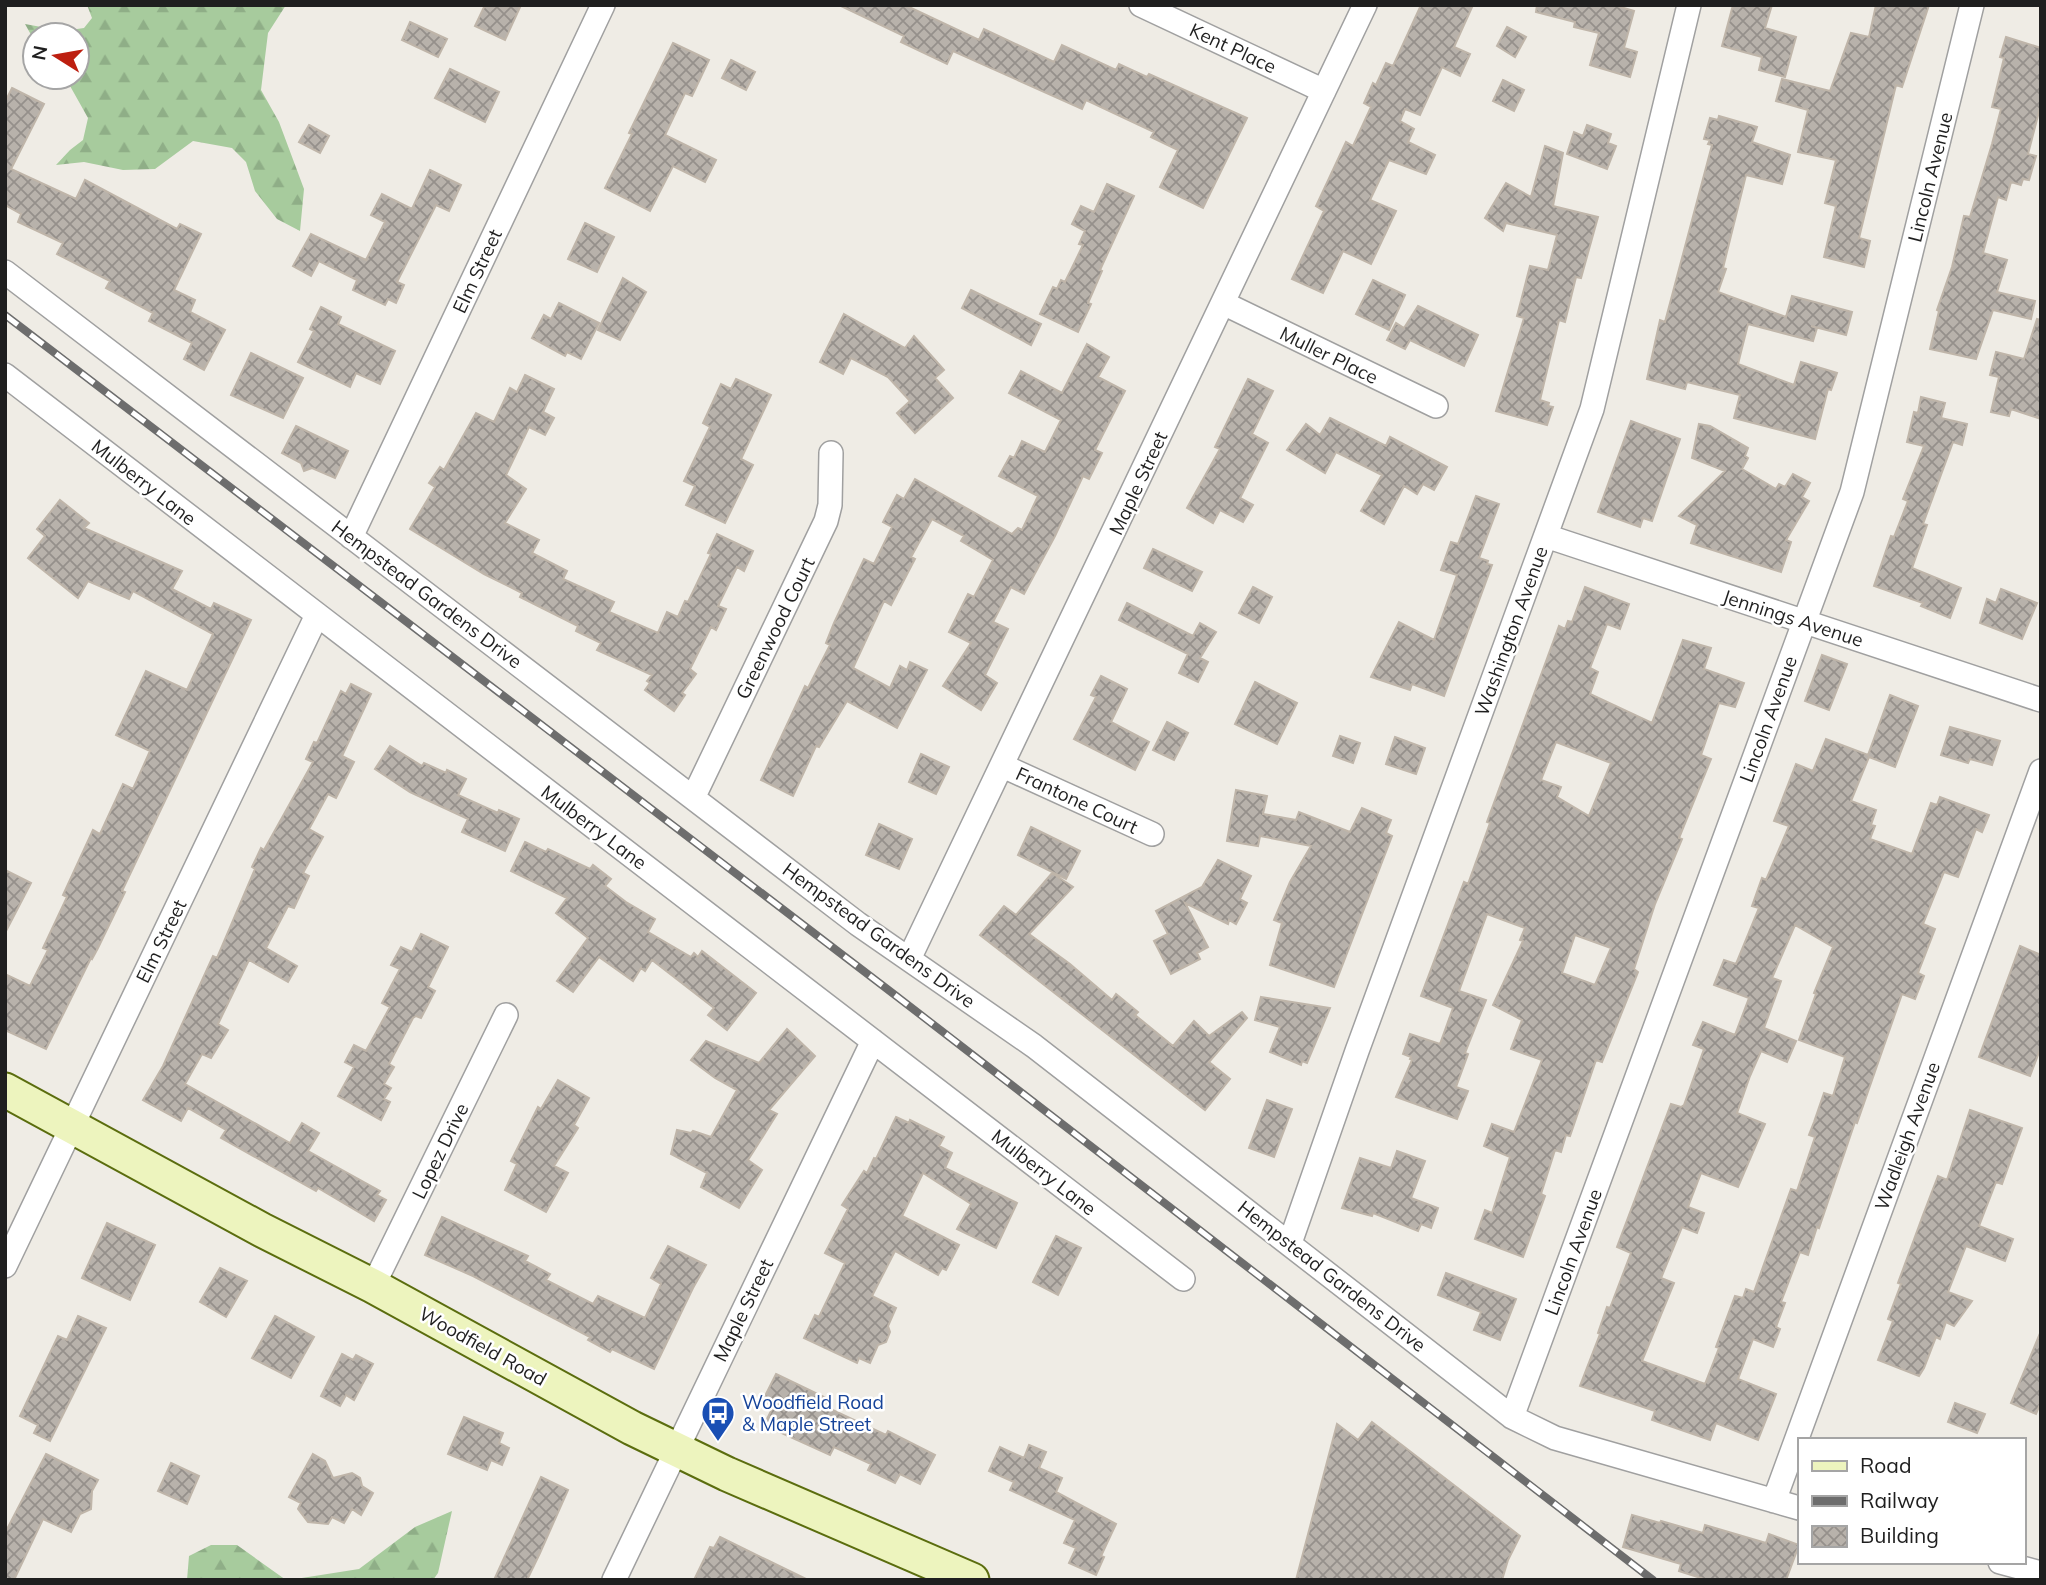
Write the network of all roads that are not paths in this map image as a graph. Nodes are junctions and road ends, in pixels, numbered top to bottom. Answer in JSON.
{"nodes":[{"id":1,"x":603,"y":5,"type":"edge"},
{"id":2,"x":1141,"y":5,"type":"edge"},
{"id":3,"x":1365,"y":5,"type":"edge"},
{"id":4,"x":1689,"y":5,"type":"edge"},
{"id":5,"x":1972,"y":5,"type":"edge"},
{"id":6,"x":1324,"y":90,"type":"junction"},
{"id":7,"x":5,"y":272,"type":"edge"},
{"id":8,"x":1223,"y":303,"type":"junction"},
{"id":9,"x":5,"y":375,"type":"edge"},
{"id":10,"x":1436,"y":406,"type":"dead end"},
{"id":11,"x":831,"y":453,"type":"dead end"},
{"id":12,"x":1546,"y":536,"type":"junction"},
{"id":13,"x":351,"y":537,"type":"junction"},
{"id":14,"x":317,"y":615,"type":"junction"},
{"id":15,"x":1804,"y":621,"type":"junction"},
{"id":16,"x":2041,"y":700,"type":"edge"},
{"id":17,"x":1003,"y":766,"type":"junction"},
{"id":18,"x":2041,"y":771,"type":"edge"},
{"id":19,"x":694,"y":796,"type":"junction"},
{"id":20,"x":1152,"y":834,"type":"dead end"},
{"id":21,"x":909,"y":959,"type":"junction"},
{"id":22,"x":506,"y":1015,"type":"dead end"},
{"id":23,"x":873,"y":1041,"type":"junction"},
{"id":24,"x":5,"y":1090,"type":"edge"},
{"id":25,"x":73,"y":1125,"type":"junction"},
{"id":26,"x":1290,"y":1243,"type":"junction"},
{"id":27,"x":5,"y":1266,"type":"edge"},
{"id":28,"x":1183,"y":1279,"type":"dead end"},
{"id":29,"x":373,"y":1286,"type":"junction"},
{"id":30,"x":1512,"y":1418,"type":"junction"},
{"id":31,"x":676,"y":1450,"type":"junction"},
{"id":32,"x":1774,"y":1501,"type":"junction"},
{"id":33,"x":1798,"y":1508,"type":"edge"},
{"id":34,"x":2007,"y":1564,"type":"edge"},
{"id":35,"x":2039,"y":1573,"type":"edge"},
{"id":36,"x":614,"y":1580,"type":"edge"},
{"id":37,"x":971,"y":1580,"type":"edge"}],
"edges":[{"from":1,"to":13,"type":"street","name":"Elm Street"},
{"from":2,"to":6,"type":"street","name":"Kent Place"},
{"from":3,"to":6,"type":"street","name":"Maple Street"},
{"from":4,"to":12,"type":"street","name":"Washington Avenue"},
{"from":5,"to":15,"type":"street","name":"Lincoln Avenue"},
{"from":6,"to":8,"type":"street","name":"Maple Street"},
{"from":7,"to":13,"type":"street","name":"Hempstead Gardens Drive"},
{"from":8,"to":10,"type":"street","name":"Muller Place"},
{"from":8,"to":17,"type":"street","name":"Maple Street"},
{"from":9,"to":14,"type":"street","name":"Mulberry Lane"},
{"from":11,"to":19,"type":"street","name":"Greenwood Court"},
{"from":12,"to":15,"type":"street","name":"Jennings Avenue"},
{"from":12,"to":26,"type":"street","name":"Washington Avenue"},
{"from":13,"to":19,"type":"street","name":"Hempstead Gardens Drive"},
{"from":14,"to":23,"type":"street","name":"Mulberry Lane"},
{"from":14,"to":25,"type":"street","name":"Elm Street"},
{"from":15,"to":16,"type":"street","name":"Jennings Avenue"},
{"from":15,"to":30,"type":"street","name":"Lincoln Avenue"},
{"from":17,"to":20,"type":"street","name":"Frantone Court"},
{"from":17,"to":21,"type":"street","name":"Maple Street"},
{"from":18,"to":32,"type":"street","name":"Wadleigh Avenue"},
{"from":19,"to":21,"type":"street","name":"Hempstead Gardens Drive"},
{"from":21,"to":26,"type":"street","name":"Hempstead Gardens Drive"},
{"from":22,"to":29,"type":"street","name":"Lopez Drive"},
{"from":23,"to":28,"type":"street","name":"Mulberry Lane"},
{"from":23,"to":31,"type":"street","name":"Maple Street"},
{"from":24,"to":25,"type":"main road","name":"Woodfield Road"},
{"from":25,"to":27,"type":"street","name":"Elm Street"},
{"from":25,"to":29,"type":"main road","name":"Woodfield Road"},
{"from":26,"to":30,"type":"street","name":"Hempstead Gardens Drive"},
{"from":29,"to":31,"type":"main road","name":"Woodfield Road"},
{"from":30,"to":32,"type":"street","name":"Hempstead Gardens Drive"},
{"from":31,"to":36,"type":"street","name":"Maple Street"},
{"from":31,"to":37,"type":"main road","name":"Woodfield Road"},
{"from":32,"to":33,"type":"street","name":"Hempstead Gardens Drive"},
{"from":34,"to":35,"type":"street"}]}
